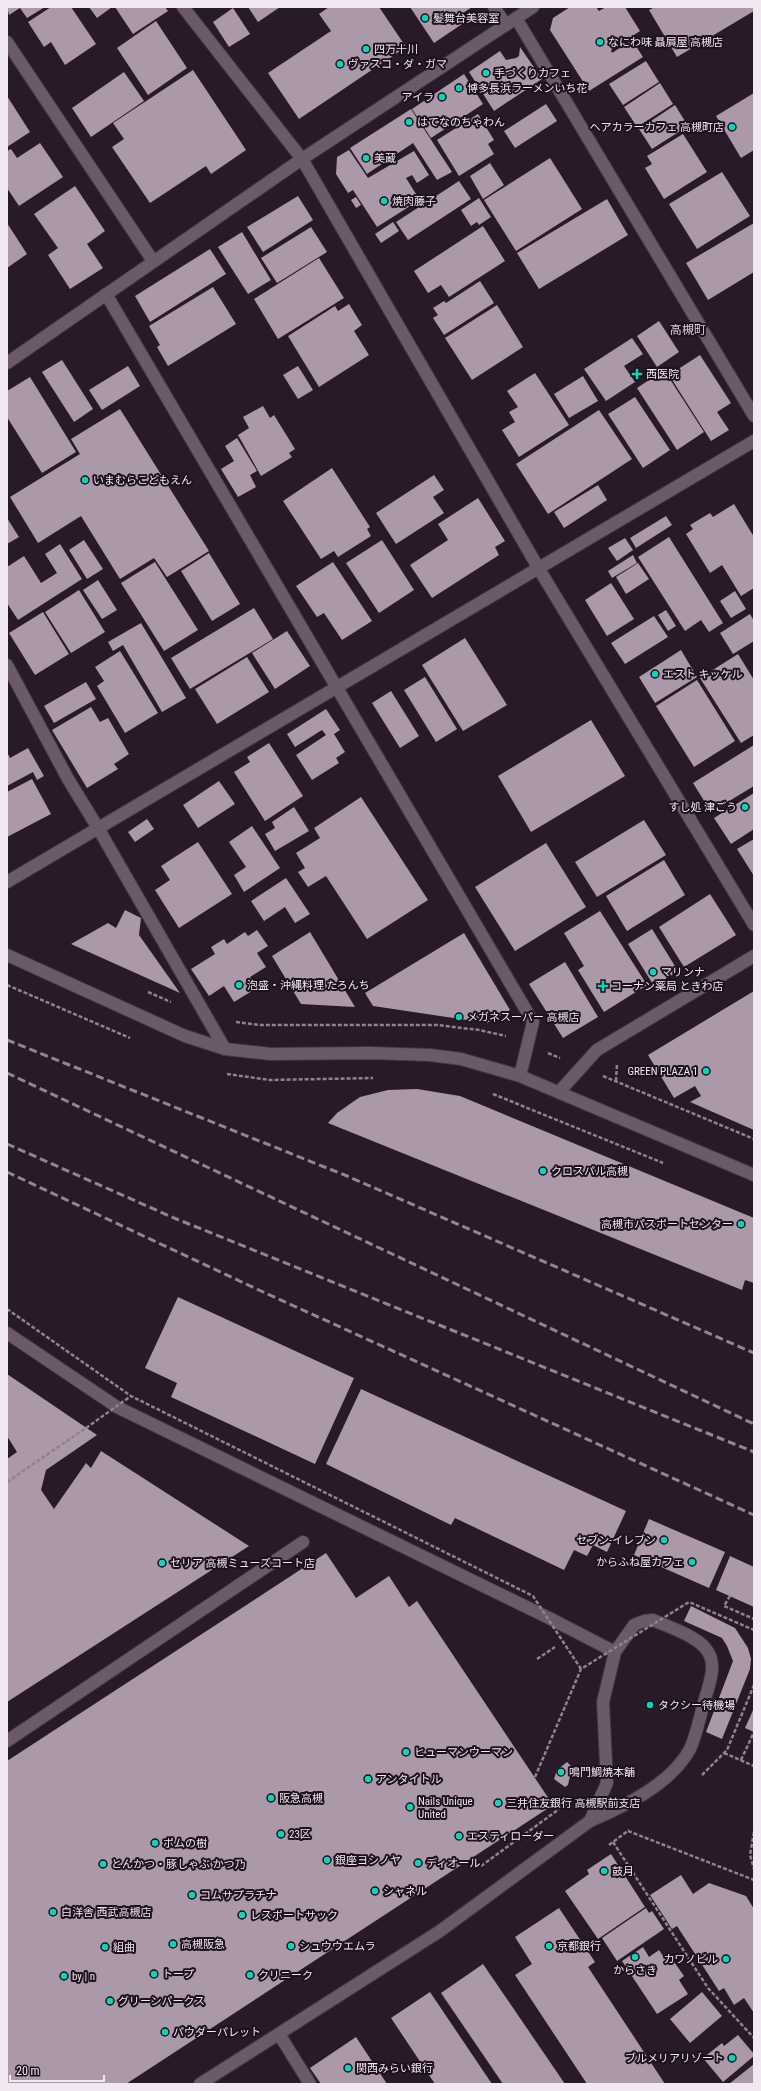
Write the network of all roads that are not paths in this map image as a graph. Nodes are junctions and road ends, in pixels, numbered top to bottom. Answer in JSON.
{"nodes":[{"id":1,"x":183,"y":7,"type":"edge"},
{"id":2,"x":494,"y":7,"type":"edge"},
{"id":3,"x":533,"y":7,"type":"edge"},
{"id":4,"x":511,"y":21,"type":"junction"},
{"id":5,"x":7,"y":42,"type":"edge"},
{"id":6,"x":302,"y":159,"type":"junction"},
{"id":7,"x":153,"y":261,"type":"junction"},
{"id":8,"x":106,"y":294,"type":"junction"},
{"id":9,"x":7,"y":363,"type":"edge"},
{"id":10,"x":754,"y":416,"type":"edge"},
{"id":11,"x":754,"y":441,"type":"edge"},
{"id":12,"x":539,"y":569,"type":"junction"},
{"id":13,"x":7,"y":665,"type":"edge"},
{"id":14,"x":337,"y":688,"type":"junction"},
{"id":15,"x":98,"y":828,"type":"junction"},
{"id":16,"x":7,"y":882,"type":"edge"},
{"id":17,"x":754,"y":925,"type":"edge"},
{"id":18,"x":7,"y":955,"type":"edge"},
{"id":19,"x":754,"y":956,"type":"edge"},
{"id":20,"x":225,"y":1049,"type":"junction"},
{"id":21,"x":520,"y":1076,"type":"junction"},
{"id":22,"x":560,"y":1092,"type":"junction"},
{"id":23,"x":754,"y":1176,"type":"edge"},
{"id":24,"x":7,"y":1333,"type":"edge"},
{"id":25,"x":303,"y":1542,"type":"dead end"},
{"id":26,"x":614,"y":1652,"type":"junction"},
{"id":27,"x":7,"y":1741,"type":"edge"},
{"id":28,"x":590,"y":1821,"type":"junction"},
{"id":29,"x":279,"y":2034,"type":"junction"},
{"id":30,"x":200,"y":2084,"type":"edge"},
{"id":31,"x":310,"y":2084,"type":"edge"}],
"edges":[{"from":1,"to":6,"type":"street"},
{"from":2,"to":4,"type":"street"},
{"from":3,"to":4,"type":"street"},
{"from":4,"to":6,"type":"street"},
{"from":4,"to":10,"type":"street"},
{"from":5,"to":7,"type":"street"},
{"from":6,"to":7,"type":"street"},
{"from":6,"to":12,"type":"street"},
{"from":7,"to":8,"type":"street"},
{"from":8,"to":9,"type":"street"},
{"from":8,"to":14,"type":"street"},
{"from":11,"to":12,"type":"street"},
{"from":12,"to":14,"type":"street"},
{"from":12,"to":17,"type":"street"},
{"from":13,"to":15,"type":"street"},
{"from":14,"to":15,"type":"street"},
{"from":14,"to":21,"type":"street"},
{"from":15,"to":16,"type":"street"},
{"from":15,"to":20,"type":"street"},
{"from":18,"to":20,"type":"street"},
{"from":19,"to":22,"type":"street"},
{"from":20,"to":21,"type":"street"},
{"from":21,"to":22,"type":"street"},
{"from":22,"to":23,"type":"street"},
{"from":24,"to":26,"type":"street"},
{"from":25,"to":27,"type":"street"},
{"from":26,"to":28,"type":"street"},
{"from":26,"to":28,"type":"street"},
{"from":28,"to":29,"type":"street"},
{"from":29,"to":30,"type":"street"},
{"from":29,"to":31,"type":"street"}]}
